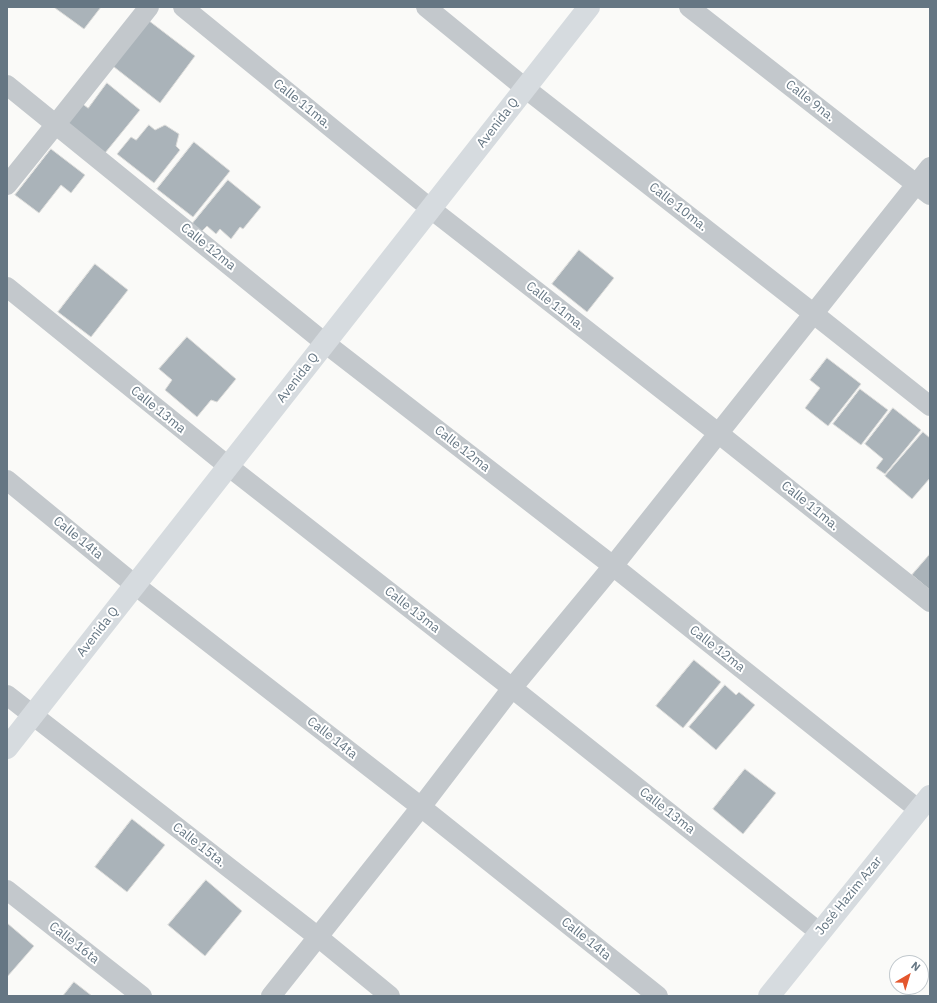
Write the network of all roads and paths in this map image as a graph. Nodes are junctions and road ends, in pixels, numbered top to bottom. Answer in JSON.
{"nodes":[{"id":1,"x":149,"y":7,"type":"edge"},
{"id":2,"x":183,"y":7,"type":"edge"},
{"id":3,"x":426,"y":7,"type":"edge"},
{"id":4,"x":589,"y":7,"type":"edge"},
{"id":5,"x":689,"y":7,"type":"edge"},
{"id":6,"x":7,"y":85,"type":"edge"},
{"id":7,"x":525,"y":88,"type":"junction"},
{"id":8,"x":56,"y":124,"type":"junction"},
{"id":9,"x":930,"y":167,"type":"edge"},
{"id":10,"x":7,"y":185,"type":"edge"},
{"id":11,"x":923,"y":189,"type":"edge"},
{"id":12,"x":431,"y":209,"type":"junction"},
{"id":13,"x":7,"y":287,"type":"edge"},
{"id":14,"x":814,"y":314,"type":"junction"},
{"id":15,"x":326,"y":343,"type":"junction"},
{"id":16,"x":930,"y":406,"type":"edge"},
{"id":17,"x":718,"y":433,"type":"junction"},
{"id":18,"x":228,"y":466,"type":"junction"},
{"id":19,"x":7,"y":480,"type":"edge"},
{"id":20,"x":613,"y":566,"type":"junction"},
{"id":21,"x":135,"y":585,"type":"junction"},
{"id":22,"x":930,"y":602,"type":"edge"},
{"id":23,"x":512,"y":688,"type":"junction"},
{"id":24,"x":7,"y":695,"type":"edge"},
{"id":25,"x":33,"y":715,"type":"junction"},
{"id":26,"x":7,"y":748,"type":"edge"},
{"id":27,"x":924,"y":803,"type":"edge"},
{"id":28,"x":421,"y":808,"type":"junction"},
{"id":29,"x":7,"y":890,"type":"edge"},
{"id":30,"x":819,"y":932,"type":"junction"},
{"id":31,"x":318,"y":937,"type":"junction"},
{"id":32,"x":142,"y":996,"type":"edge"},
{"id":33,"x":271,"y":996,"type":"edge"},
{"id":34,"x":390,"y":996,"type":"edge"},
{"id":35,"x":658,"y":996,"type":"edge"},
{"id":36,"x":769,"y":996,"type":"edge"}],
"edges":[{"from":1,"to":8,"type":"street"},
{"from":2,"to":12,"type":"street","name":"Calle 11ma."},
{"from":3,"to":7,"type":"street","name":"Calle 10ma."},
{"from":4,"to":7,"type":"street","name":"Avenida Q"},
{"from":5,"to":11,"type":"street","name":"Calle 9na."},
{"from":6,"to":8,"type":"street","name":"Calle 12ma"},
{"from":7,"to":12,"type":"street","name":"Avenida Q"},
{"from":7,"to":14,"type":"street","name":"Calle 10ma."},
{"from":8,"to":10,"type":"street"},
{"from":8,"to":15,"type":"street","name":"Calle 12ma"},
{"from":9,"to":11,"type":"street"},
{"from":11,"to":14,"type":"street"},
{"from":12,"to":15,"type":"street","name":"Avenida Q"},
{"from":12,"to":17,"type":"street","name":"Calle 11ma."},
{"from":13,"to":18,"type":"street","name":"Calle 13ma"},
{"from":14,"to":16,"type":"street","name":"Calle 10ma."},
{"from":14,"to":17,"type":"street"},
{"from":15,"to":18,"type":"street","name":"Avenida Q"},
{"from":15,"to":20,"type":"street","name":"Calle 12ma"},
{"from":17,"to":20,"type":"street"},
{"from":17,"to":22,"type":"street","name":"Calle 11ma."},
{"from":18,"to":21,"type":"street","name":"Avenida Q"},
{"from":18,"to":23,"type":"street","name":"Calle 13ma"},
{"from":19,"to":21,"type":"street","name":"Calle 14ta"},
{"from":20,"to":23,"type":"street"},
{"from":20,"to":27,"type":"street","name":"Calle 12ma"},
{"from":21,"to":25,"type":"street","name":"Avenida Q"},
{"from":21,"to":28,"type":"street","name":"Calle 14ta"},
{"from":23,"to":28,"type":"street"},
{"from":23,"to":30,"type":"street","name":"Calle 13ma"},
{"from":24,"to":25,"type":"street","name":"Calle 15ta."},
{"from":25,"to":26,"type":"street","name":"Avenida Q"},
{"from":25,"to":31,"type":"street","name":"Calle 15ta."},
{"from":27,"to":30,"type":"street","name":"José Hazim Azar"},
{"from":28,"to":31,"type":"street"},
{"from":28,"to":35,"type":"street","name":"Calle 14ta"},
{"from":29,"to":32,"type":"street","name":"Calle 16ta"},
{"from":30,"to":36,"type":"street","name":"José Hazim Azar"},
{"from":31,"to":33,"type":"street"},
{"from":31,"to":34,"type":"street","name":"Calle 15ta."}]}
